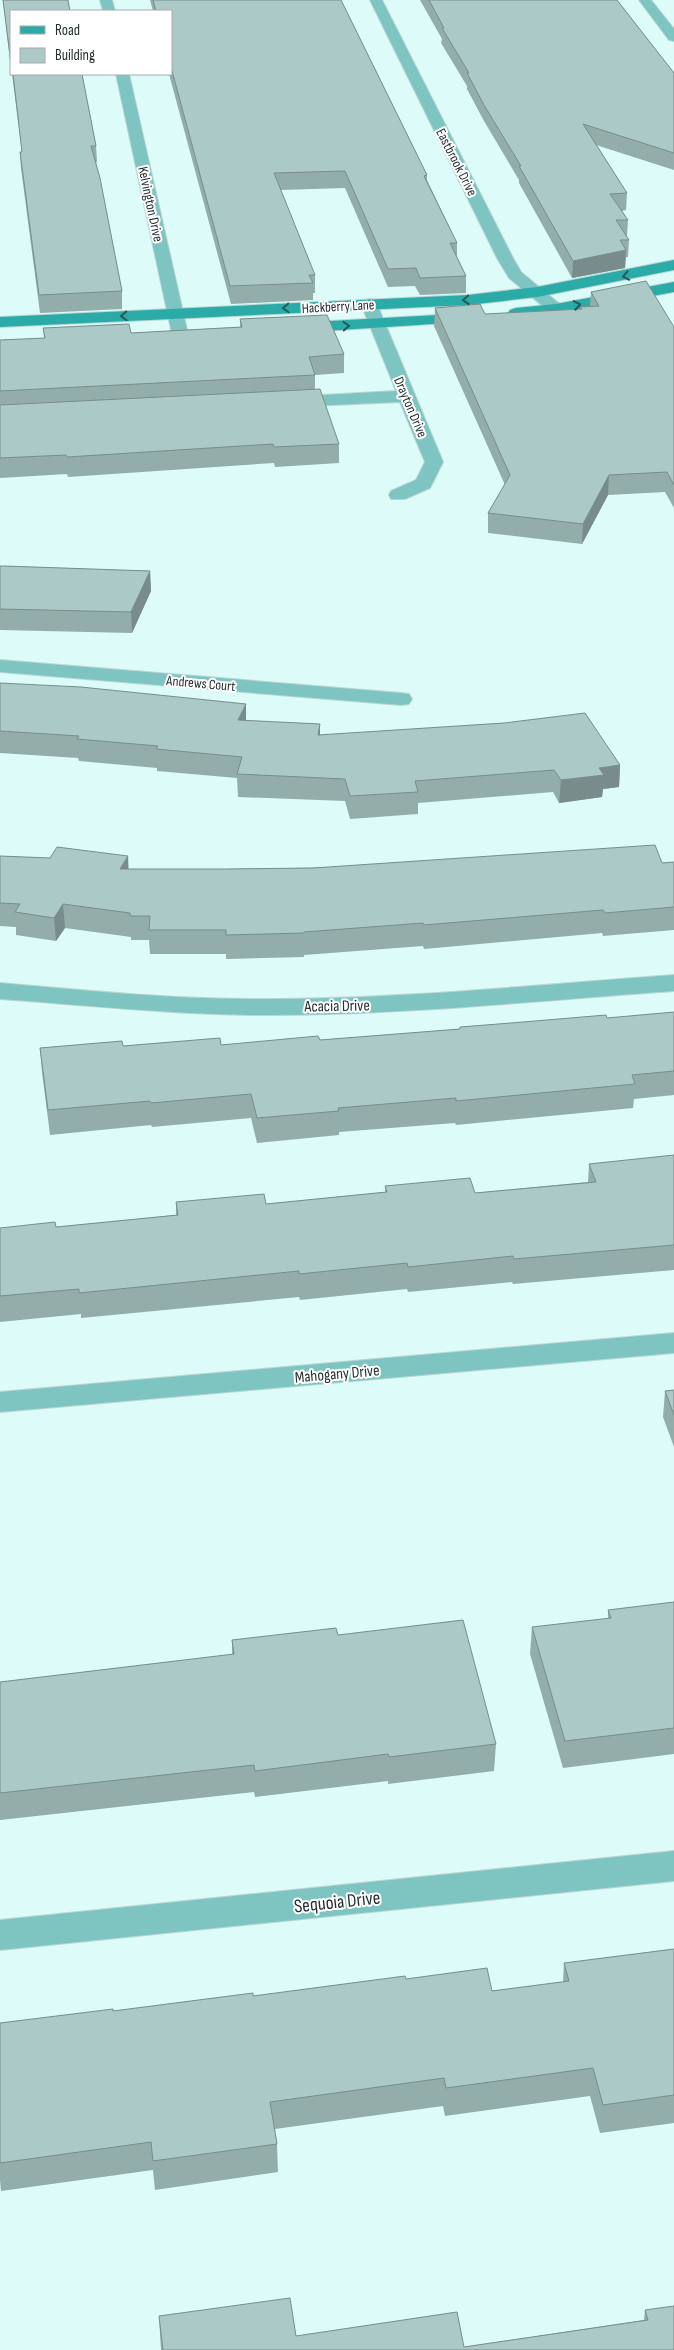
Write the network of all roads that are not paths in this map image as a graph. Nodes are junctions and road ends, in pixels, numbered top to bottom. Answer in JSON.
{"nodes":[{"id":1,"x":376,"y":0,"type":"edge"},
{"id":2,"x":645,"y":0,"type":"edge"},
{"id":3,"x":674,"y":37,"type":"edge"},
{"id":4,"x":122,"y":75,"type":"edge"},
{"id":5,"x":674,"y":265,"type":"edge"},
{"id":6,"x":671,"y":290,"type":"edge"},
{"id":7,"x":537,"y":292,"type":"junction"},
{"id":8,"x":369,"y":304,"type":"junction"},
{"id":9,"x":556,"y":309,"type":"junction"},
{"id":10,"x":174,"y":314,"type":"junction"},
{"id":11,"x":0,"y":322,"type":"edge"},
{"id":12,"x":376,"y":324,"type":"junction"},
{"id":13,"x":278,"y":329,"type":"edge"},
{"id":14,"x":200,"y":333,"type":"edge"},
{"id":15,"x":161,"y":334,"type":"edge"},
{"id":16,"x":180,"y":334,"type":"junction"},
{"id":17,"x":406,"y":396,"type":"junction"},
{"id":18,"x":267,"y":403,"type":"edge"},
{"id":19,"x":398,"y":495,"type":"dead end"},
{"id":20,"x":0,"y":666,"type":"edge"},
{"id":21,"x":401,"y":699,"type":"dead end"},
{"id":22,"x":674,"y":983,"type":"edge"},
{"id":23,"x":4,"y":998,"type":"edge"},
{"id":24,"x":674,"y":1343,"type":"edge"},
{"id":25,"x":0,"y":1402,"type":"edge"},
{"id":26,"x":674,"y":1866,"type":"edge"},
{"id":27,"x":0,"y":1935,"type":"edge"}],
"edges":[{"from":1,"to":7,"type":"street","name":"Eastbrook Drive"},
{"from":2,"to":3,"type":"street"},
{"from":4,"to":10,"type":"street","name":"Kelvington Drive"},
{"from":5,"to":7,"type":"street","name":"Hackberry Lane","one_way":true},
{"from":9,"to":6,"type":"street","name":"Hackberry Lane","one_way":true},
{"from":7,"to":8,"type":"street","name":"Hackberry Lane","one_way":true},
{"from":7,"to":9,"type":"street","name":"Eastbrook Drive"},
{"from":8,"to":10,"type":"street","name":"Hackberry Lane","one_way":true},
{"from":8,"to":12,"type":"street","name":"Drayton Drive"},
{"from":9,"to":12,"type":"street","name":"Hackberry Lane"},
{"from":10,"to":11,"type":"street","name":"Hackberry Lane","one_way":true},
{"from":10,"to":16,"type":"street","name":"Kelvington Drive"},
{"from":13,"to":12,"type":"street","name":"Hackberry Lane","one_way":true},
{"from":12,"to":17,"type":"street","name":"Drayton Drive"},
{"from":14,"to":16,"type":"street"},
{"from":15,"to":16,"type":"street"},
{"from":17,"to":18,"type":"street"},
{"from":17,"to":19,"type":"street","name":"Drayton Drive"},
{"from":20,"to":21,"type":"street","name":"Andrews Court"},
{"from":22,"to":23,"type":"street","name":"Acacia Drive"},
{"from":24,"to":25,"type":"street","name":"Mahogany Drive"},
{"from":26,"to":27,"type":"street","name":"Sequoia Drive"}]}
